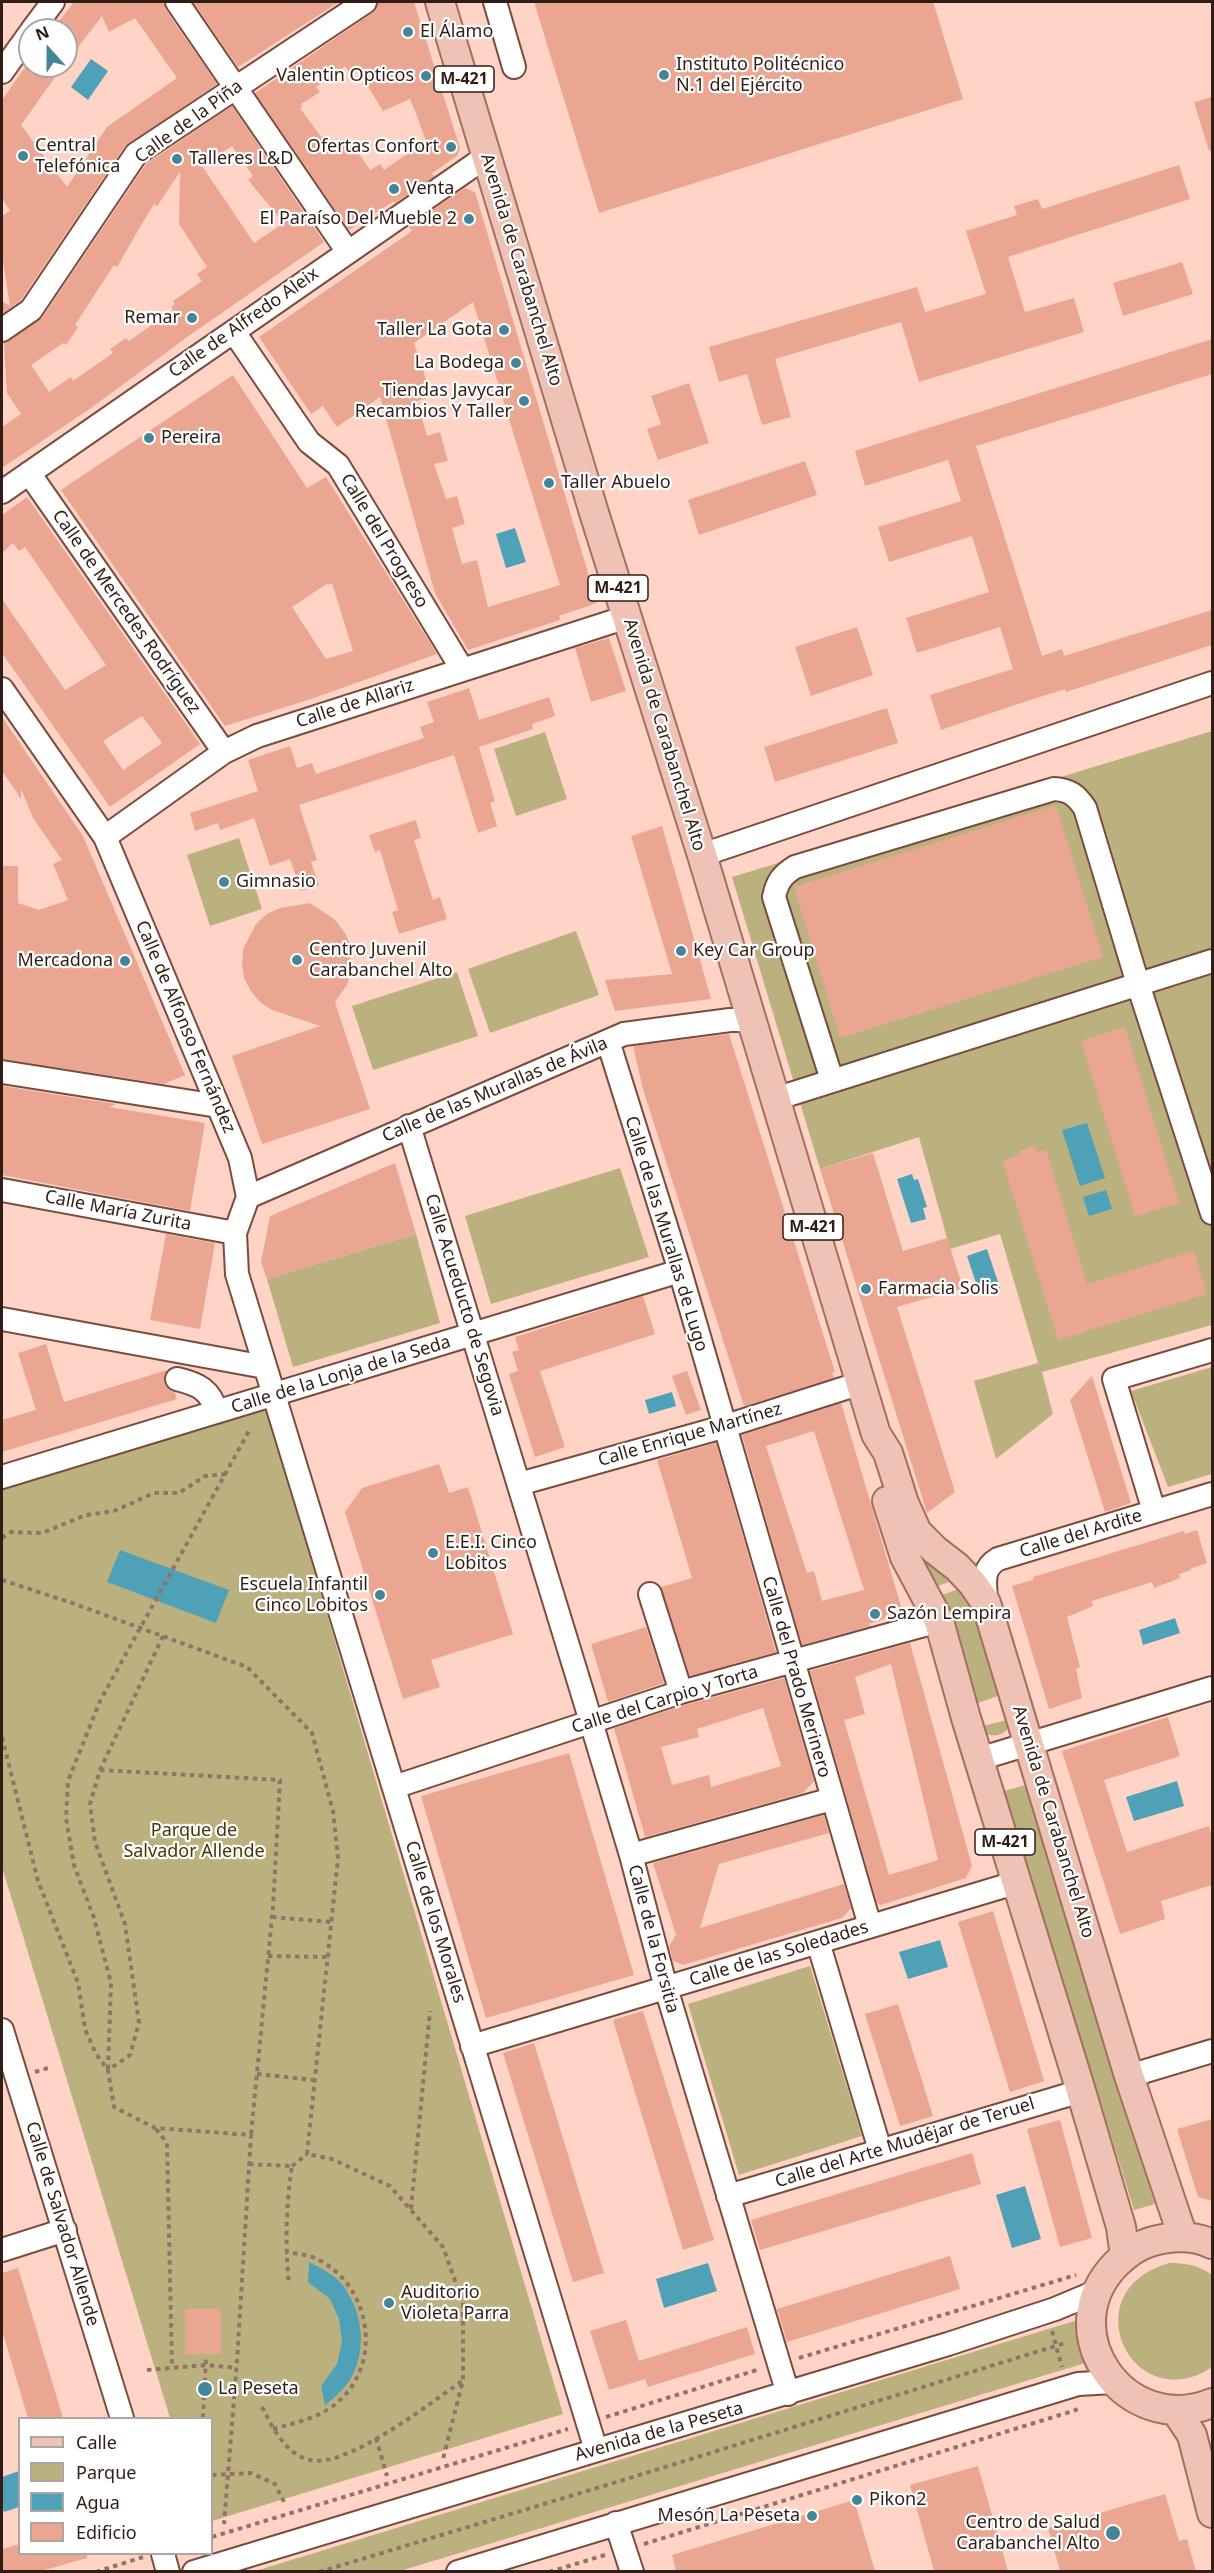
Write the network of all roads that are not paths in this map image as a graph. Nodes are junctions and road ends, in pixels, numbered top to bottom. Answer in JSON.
{"nodes":[{"id":1,"x":53,"y":2,"type":"edge"},
{"id":2,"x":177,"y":2,"type":"edge"},
{"id":3,"x":365,"y":2,"type":"edge"},
{"id":4,"x":442,"y":2,"type":"edge"},
{"id":5,"x":495,"y":2,"type":"edge"},
{"id":6,"x":41,"y":18,"type":"edge"},
{"id":7,"x":18,"y":49,"type":"edge"},
{"id":8,"x":514,"y":67,"type":"dead end"},
{"id":9,"x":2,"y":72,"type":"edge"},
{"id":10,"x":235,"y":88,"type":"junction"},
{"id":11,"x":487,"y":156,"type":"junction"},
{"id":12,"x":348,"y":252,"type":"junction"},
{"id":13,"x":2,"y":330,"type":"edge"},
{"id":14,"x":234,"y":332,"type":"junction"},
{"id":15,"x":29,"y":472,"type":"junction"},
{"id":16,"x":2,"y":492,"type":"edge"},
{"id":17,"x":627,"y":617,"type":"junction"},
{"id":18,"x":462,"y":669,"type":"junction"},
{"id":19,"x":1212,"y":683,"type":"edge"},
{"id":20,"x":2,"y":688,"type":"edge"},
{"id":21,"x":224,"y":752,"type":"junction"},
{"id":22,"x":105,"y":837,"type":"junction"},
{"id":23,"x":702,"y":855,"type":"junction"},
{"id":24,"x":1212,"y":961,"type":"edge"},
{"id":25,"x":1138,"y":984,"type":"junction"},
{"id":26,"x":751,"y":1020,"type":"junction"},
{"id":27,"x":608,"y":1041,"type":"junction"},
{"id":28,"x":2,"y":1072,"type":"edge"},
{"id":29,"x":832,"y":1080,"type":"junction"},
{"id":30,"x":775,"y":1099,"type":"junction"},
{"id":31,"x":218,"y":1106,"type":"junction"},
{"id":32,"x":410,"y":1126,"type":"junction"},
{"id":33,"x":2,"y":1190,"type":"edge"},
{"id":34,"x":248,"y":1197,"type":"junction"},
{"id":35,"x":1212,"y":1213,"type":"edge"},
{"id":36,"x":235,"y":1233,"type":"junction"},
{"id":37,"x":680,"y":1271,"type":"junction"},
{"id":38,"x":2,"y":1319,"type":"edge"},
{"id":39,"x":473,"y":1335,"type":"junction"},
{"id":40,"x":1212,"y":1350,"type":"edge"},
{"id":41,"x":266,"y":1367,"type":"junction"},
{"id":42,"x":177,"y":1379,"type":"dead end"},
{"id":43,"x":861,"y":1383,"type":"junction"},
{"id":44,"x":274,"y":1394,"type":"junction"},
{"id":45,"x":216,"y":1412,"type":"junction"},
{"id":46,"x":723,"y":1427,"type":"junction"},
{"id":47,"x":876,"y":1434,"type":"junction"},
{"id":48,"x":2,"y":1478,"type":"edge"},
{"id":49,"x":519,"y":1484,"type":"junction"},
{"id":50,"x":1212,"y":1494,"type":"edge"},
{"id":51,"x":1154,"y":1511,"type":"junction"},
{"id":52,"x":650,"y":1594,"type":"dead end"},
{"id":53,"x":986,"y":1603,"type":"junction"},
{"id":54,"x":939,"y":1621,"type":"junction"},
{"id":55,"x":793,"y":1663,"type":"junction"},
{"id":56,"x":681,"y":1692,"type":"junction"},
{"id":57,"x":1210,"y":1696,"type":"edge"},
{"id":58,"x":591,"y":1722,"type":"junction"},
{"id":59,"x":1030,"y":1743,"type":"junction"},
{"id":60,"x":979,"y":1759,"type":"junction"},
{"id":61,"x":394,"y":1787,"type":"junction"},
{"id":62,"x":832,"y":1799,"type":"junction"},
{"id":63,"x":631,"y":1856,"type":"junction"},
{"id":64,"x":1018,"y":1882,"type":"junction"},
{"id":65,"x":870,"y":1926,"type":"junction"},
{"id":66,"x":818,"y":1942,"type":"junction"},
{"id":67,"x":666,"y":1988,"type":"junction"},
{"id":68,"x":3,"y":2040,"type":"edge"},
{"id":69,"x":472,"y":2046,"type":"junction"},
{"id":70,"x":1212,"y":2051,"type":"edge"},
{"id":71,"x":1129,"y":2076,"type":"junction"},
{"id":72,"x":1081,"y":2091,"type":"junction"},
{"id":73,"x":880,"y":2150,"type":"junction"},
{"id":74,"x":728,"y":2196,"type":"junction"},
{"id":75,"x":64,"y":2230,"type":"junction"},
{"id":76,"x":1183,"y":2237,"type":"junction"},
{"id":77,"x":1212,"y":2244,"type":"edge"},
{"id":78,"x":2,"y":2250,"type":"edge"},
{"id":79,"x":1125,"y":2256,"type":"junction"},
{"id":80,"x":1091,"y":2282,"type":"junction"},
{"id":81,"x":1114,"y":2382,"type":"junction"},
{"id":82,"x":788,"y":2394,"type":"junction"},
{"id":83,"x":1212,"y":2403,"type":"edge"},
{"id":84,"x":1176,"y":2411,"type":"junction"},
{"id":85,"x":122,"y":2417,"type":"edge"},
{"id":86,"x":597,"y":2450,"type":"junction"},
{"id":87,"x":1212,"y":2513,"type":"edge"},
{"id":88,"x":616,"y":2523,"type":"junction"},
{"id":89,"x":152,"y":2555,"type":"edge"},
{"id":90,"x":222,"y":2568,"type":"edge"},
{"id":91,"x":168,"y":2571,"type":"edge"},
{"id":92,"x":194,"y":2571,"type":"edge"},
{"id":93,"x":458,"y":2571,"type":"edge"},
{"id":94,"x":632,"y":2571,"type":"edge"}],
"edges":[{"from":1,"to":6,"type":"street"},
{"from":2,"to":10,"type":"street"},
{"from":3,"to":10,"type":"street","name":"Calle de la Piña"},
{"from":4,"to":11,"type":"main road","name":"Avenida de Carabanchel Alto","number":"M-421"},
{"from":5,"to":8,"type":"street"},
{"from":7,"to":9,"type":"street"},
{"from":10,"to":12,"type":"street"},
{"from":10,"to":13,"type":"street","name":"Calle de la Piña"},
{"from":11,"to":12,"type":"street","name":"Calle de Alfredo Aleix"},
{"from":11,"to":17,"type":"main road","name":"Avenida de Carabanchel Alto","number":"M-421"},
{"from":12,"to":14,"type":"street","name":"Calle de Alfredo Aleix"},
{"from":14,"to":15,"type":"street","name":"Calle de Alfredo Aleix"},
{"from":14,"to":18,"type":"street","name":"Calle del Progreso"},
{"from":15,"to":16,"type":"street","name":"Calle de Alfredo Aleix"},
{"from":15,"to":21,"type":"street","name":"Calle de Mercedes Rodríguez"},
{"from":17,"to":18,"type":"street","name":"Calle de Allariz"},
{"from":17,"to":23,"type":"main road","name":"Avenida de Carabanchel Alto","number":"M-421"},
{"from":18,"to":21,"type":"street","name":"Calle de Allariz"},
{"from":19,"to":23,"type":"street"},
{"from":20,"to":22,"type":"street","name":"Calle de Alfonso Fernández"},
{"from":21,"to":22,"type":"street","name":"Calle de Allariz"},
{"from":22,"to":31,"type":"street","name":"Calle de Alfonso Fernández"},
{"from":23,"to":26,"type":"main road","name":"Avenida de Carabanchel Alto","number":"M-421"},
{"from":24,"to":25,"type":"street"},
{"from":25,"to":29,"type":"street"},
{"from":25,"to":29,"type":"street"},
{"from":25,"to":35,"type":"street"},
{"from":26,"to":27,"type":"street","name":"Calle de las Murallas de Ávila"},
{"from":26,"to":30,"type":"main road","name":"Avenida de Carabanchel Alto","number":"M-421"},
{"from":27,"to":32,"type":"street","name":"Calle de las Murallas de Ávila"},
{"from":27,"to":37,"type":"street","name":"Calle de las Murallas de Lugo"},
{"from":28,"to":31,"type":"street"},
{"from":29,"to":30,"type":"street"},
{"from":30,"to":43,"type":"main road","name":"Avenida de Carabanchel Alto","number":"M-421"},
{"from":31,"to":34,"type":"street","name":"Calle de Alfonso Fernández"},
{"from":32,"to":34,"type":"street","name":"Calle de las Murallas de Ávila"},
{"from":32,"to":39,"type":"street","name":"Calle Acueducto de Segovia"},
{"from":33,"to":36,"type":"street","name":"Calle María Zurita"},
{"from":34,"to":36,"type":"street"},
{"from":36,"to":41,"type":"street"},
{"from":37,"to":39,"type":"street","name":"Calle de la Lonja de la Seda"},
{"from":37,"to":46,"type":"street","name":"Calle de las Murallas de Lugo"},
{"from":38,"to":41,"type":"street"},
{"from":39,"to":44,"type":"street","name":"Calle de la Lonja de la Seda"},
{"from":39,"to":49,"type":"street","name":"Calle Acueducto de Segovia"},
{"from":40,"to":51,"type":"street"},
{"from":41,"to":44,"type":"street"},
{"from":42,"to":45,"type":"street"},
{"from":43,"to":46,"type":"street","name":"Calle Enrique Martínez"},
{"from":43,"to":47,"type":"main road","name":"Avenida de Carabanchel Alto","number":"M-421"},
{"from":44,"to":45,"type":"street","name":"Calle de la Lonja de la Seda"},
{"from":44,"to":61,"type":"street","name":"Calle de los Morales"},
{"from":45,"to":48,"type":"street","name":"Calle de la Lonja de la Seda"},
{"from":46,"to":49,"type":"street","name":"Calle Enrique Martínez"},
{"from":46,"to":55,"type":"street","name":"Calle del Prado Merinero"},
{"from":47,"to":53,"type":"main road","name":"Avenida de Carabanchel Alto"},
{"from":47,"to":54,"type":"main road","name":"Avenida de Carabanchel Alto","number":"M-421"},
{"from":49,"to":58,"type":"street","name":"Calle de la Forsitia"},
{"from":50,"to":51,"type":"street","name":"Calle del Ardite"},
{"from":51,"to":53,"type":"street","name":"Calle del Ardite"},
{"from":52,"to":56,"type":"street"},
{"from":53,"to":59,"type":"main road","name":"Avenida de Carabanchel Alto"},
{"from":54,"to":55,"type":"street","name":"Calle del Carpio y Torta"},
{"from":54,"to":60,"type":"main road","name":"Avenida de Carabanchel Alto","number":"M-421"},
{"from":55,"to":56,"type":"street","name":"Calle del Carpio y Torta"},
{"from":55,"to":62,"type":"street","name":"Calle del Prado Merinero"},
{"from":56,"to":58,"type":"street","name":"Calle del Carpio y Torta"},
{"from":57,"to":59,"type":"street"},
{"from":58,"to":61,"type":"street","name":"Calle del Carpio y Torta"},
{"from":58,"to":63,"type":"street","name":"Calle de la Forsitia"},
{"from":59,"to":60,"type":"street"},
{"from":59,"to":71,"type":"main road","name":"Avenida de Carabanchel Alto"},
{"from":60,"to":64,"type":"main road","name":"Avenida de Carabanchel Alto","number":"M-421"},
{"from":61,"to":69,"type":"street","name":"Calle de los Morales"},
{"from":62,"to":63,"type":"street"},
{"from":62,"to":65,"type":"street","name":"Calle del Prado Merinero"},
{"from":63,"to":67,"type":"street","name":"Calle de la Forsitia"},
{"from":64,"to":65,"type":"street","name":"Calle de las Soledades"},
{"from":64,"to":72,"type":"main road","name":"Avenida de Carabanchel Alto","number":"M-421"},
{"from":65,"to":66,"type":"street","name":"Calle de las Soledades"},
{"from":66,"to":67,"type":"street","name":"Calle de las Soledades"},
{"from":66,"to":73,"type":"street"},
{"from":67,"to":69,"type":"street","name":"Calle de las Soledades"},
{"from":67,"to":74,"type":"street","name":"Calle de la Forsitia"},
{"from":68,"to":75,"type":"street","name":"Calle de Salvador Allende"},
{"from":69,"to":86,"type":"street","name":"Calle de los Morales"},
{"from":70,"to":71,"type":"street"},
{"from":71,"to":76,"type":"main road","name":"Avenida de Carabanchel Alto"},
{"from":72,"to":73,"type":"street","name":"Calle del Arte Mudéjar de Teruel"},
{"from":72,"to":79,"type":"main road","name":"Avenida de Carabanchel Alto","number":"M-421"},
{"from":73,"to":74,"type":"street","name":"Calle del Arte Mudéjar de Teruel"},
{"from":74,"to":82,"type":"street","name":"Calle de la Forsitia"},
{"from":75,"to":78,"type":"street"},
{"from":75,"to":85,"type":"street","name":"Calle de Salvador Allende"},
{"from":76,"to":77,"type":"main road"},
{"from":76,"to":79,"type":"main road"},
{"from":79,"to":80,"type":"main road"},
{"from":80,"to":81,"type":"main road"},
{"from":80,"to":82,"type":"street","name":"Avenida de la Peseta"},
{"from":81,"to":84,"type":"main road"},
{"from":81,"to":88,"type":"street"},
{"from":82,"to":86,"type":"street","name":"Avenida de la Peseta"},
{"from":83,"to":84,"type":"main road"},
{"from":84,"to":87,"type":"main road"},
{"from":86,"to":90,"type":"street","name":"Avenida de la Peseta"},
{"from":88,"to":93,"type":"street"},
{"from":88,"to":94,"type":"street"},
{"from":89,"to":91,"type":"street"},
{"from":90,"to":92,"type":"street","name":"Avenida de la Peseta"}]}
